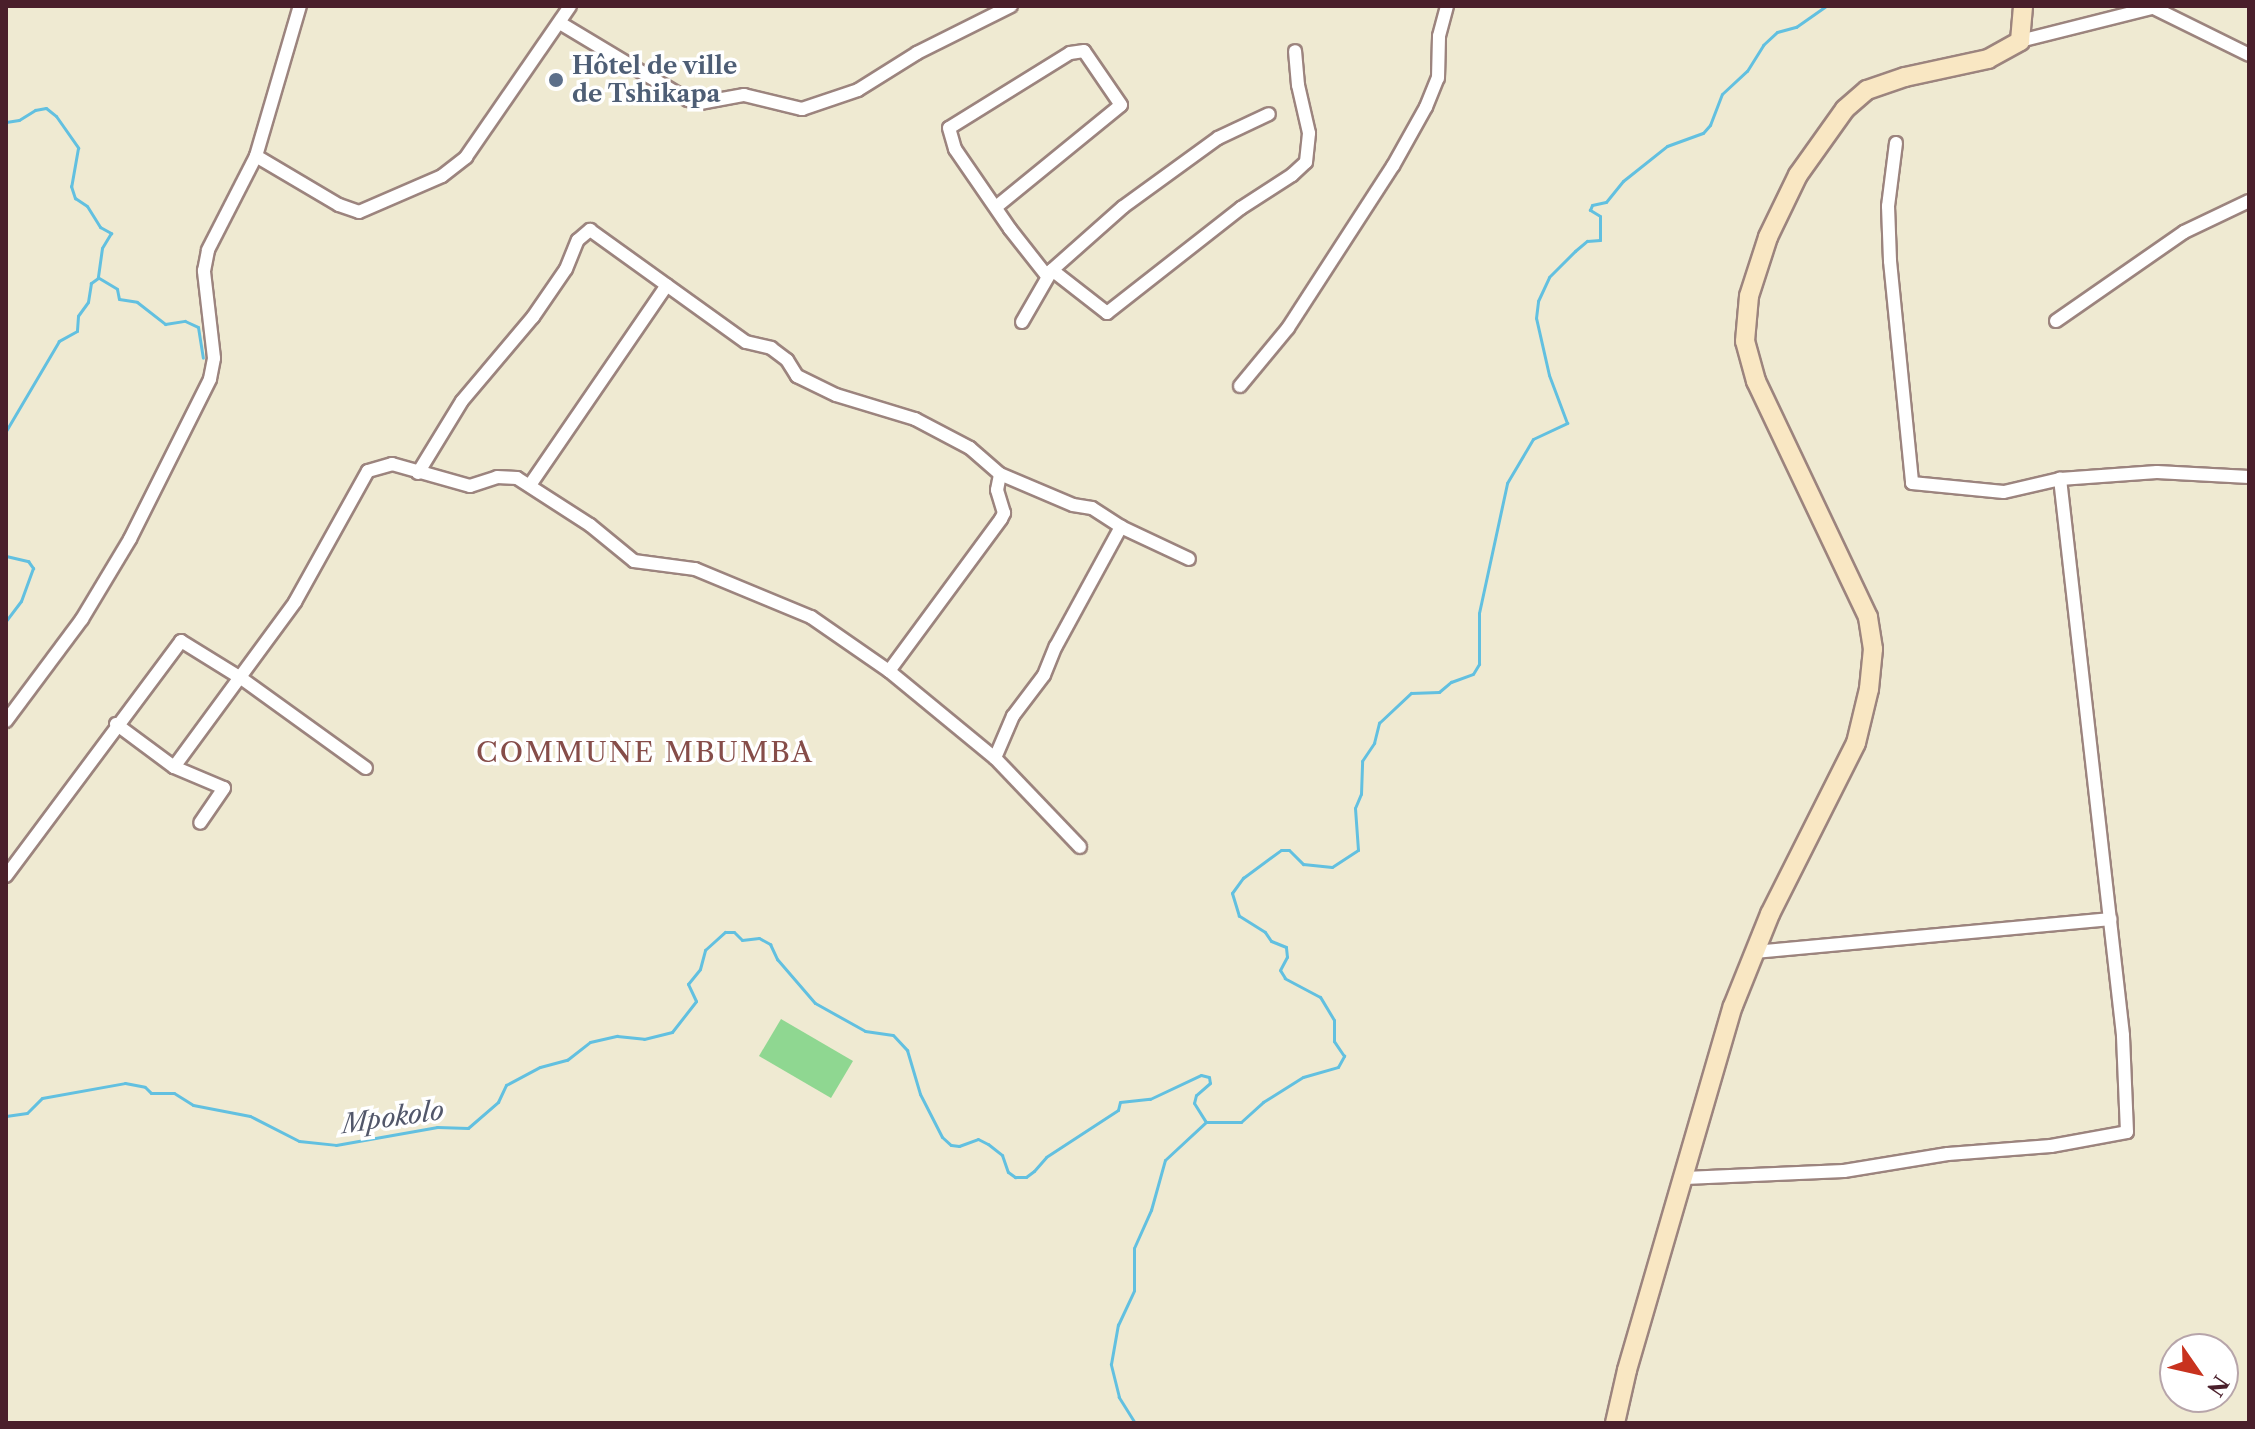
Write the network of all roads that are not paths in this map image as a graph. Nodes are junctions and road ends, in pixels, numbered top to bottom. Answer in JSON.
{"nodes":[{"id":1,"x":300,"y":6,"type":"edge"},
{"id":2,"x":570,"y":6,"type":"edge"},
{"id":3,"x":1011,"y":6,"type":"edge"},
{"id":4,"x":1447,"y":6,"type":"edge"},
{"id":5,"x":2023,"y":6,"type":"edge"},
{"id":6,"x":2151,"y":7,"type":"edge"},
{"id":7,"x":560,"y":23,"type":"junction"},
{"id":8,"x":2020,"y":41,"type":"junction"},
{"id":9,"x":1295,"y":51,"type":"dead end"},
{"id":10,"x":2249,"y":55,"type":"edge"},
{"id":11,"x":1269,"y":114,"type":"dead end"},
{"id":12,"x":1896,"y":143,"type":"dead end"},
{"id":13,"x":256,"y":156,"type":"junction"},
{"id":14,"x":2249,"y":201,"type":"edge"},
{"id":15,"x":996,"y":207,"type":"junction"},
{"id":16,"x":1049,"y":273,"type":"junction"},
{"id":17,"x":667,"y":285,"type":"junction"},
{"id":18,"x":2056,"y":321,"type":"dead end"},
{"id":19,"x":1022,"y":322,"type":"dead end"},
{"id":20,"x":1240,"y":386,"type":"dead end"},
{"id":21,"x":418,"y":473,"type":"junction"},
{"id":22,"x":1000,"y":474,"type":"junction"},
{"id":23,"x":2249,"y":477,"type":"edge"},
{"id":24,"x":2060,"y":479,"type":"junction"},
{"id":25,"x":530,"y":485,"type":"junction"},
{"id":26,"x":1121,"y":527,"type":"junction"},
{"id":27,"x":1189,"y":559,"type":"dead end"},
{"id":28,"x":889,"y":671,"type":"junction"},
{"id":29,"x":241,"y":678,"type":"junction"},
{"id":30,"x":6,"y":721,"type":"edge"},
{"id":31,"x":116,"y":724,"type":"junction"},
{"id":32,"x":995,"y":758,"type":"junction"},
{"id":33,"x":174,"y":767,"type":"junction"},
{"id":34,"x":366,"y":768,"type":"dead end"},
{"id":35,"x":200,"y":823,"type":"dead end"},
{"id":36,"x":1080,"y":847,"type":"dead end"},
{"id":37,"x":6,"y":876,"type":"edge"},
{"id":38,"x":2110,"y":919,"type":"junction"},
{"id":39,"x":1755,"y":952,"type":"junction"},
{"id":40,"x":1685,"y":1178,"type":"junction"},
{"id":41,"x":1615,"y":1423,"type":"edge"}],
"edges":[{"from":1,"to":13,"type":"street"},
{"from":2,"to":7,"type":"street"},
{"from":3,"to":7,"type":"street"},
{"from":4,"to":20,"type":"street"},
{"from":5,"to":8,"type":"main road"},
{"from":6,"to":8,"type":"street"},
{"from":6,"to":10,"type":"street"},
{"from":7,"to":13,"type":"street"},
{"from":8,"to":39,"type":"main road"},
{"from":9,"to":16,"type":"street"},
{"from":11,"to":16,"type":"street"},
{"from":12,"to":24,"type":"street"},
{"from":13,"to":30,"type":"street"},
{"from":14,"to":18,"type":"street"},
{"from":15,"to":15,"type":"street"},
{"from":15,"to":16,"type":"street"},
{"from":16,"to":19,"type":"street"},
{"from":17,"to":21,"type":"street"},
{"from":17,"to":22,"type":"street"},
{"from":17,"to":25,"type":"street"},
{"from":21,"to":25,"type":"street"},
{"from":21,"to":29,"type":"street"},
{"from":22,"to":26,"type":"street"},
{"from":22,"to":28,"type":"street"},
{"from":23,"to":24,"type":"street"},
{"from":24,"to":38,"type":"street"},
{"from":25,"to":28,"type":"street"},
{"from":26,"to":27,"type":"street"},
{"from":26,"to":32,"type":"street"},
{"from":28,"to":32,"type":"street"},
{"from":29,"to":31,"type":"street"},
{"from":29,"to":33,"type":"street"},
{"from":29,"to":34,"type":"street"},
{"from":31,"to":33,"type":"street"},
{"from":31,"to":37,"type":"street"},
{"from":32,"to":36,"type":"street"},
{"from":33,"to":35,"type":"street"},
{"from":38,"to":39,"type":"street"},
{"from":38,"to":40,"type":"street"},
{"from":39,"to":40,"type":"main road"},
{"from":40,"to":41,"type":"main road"}]}
